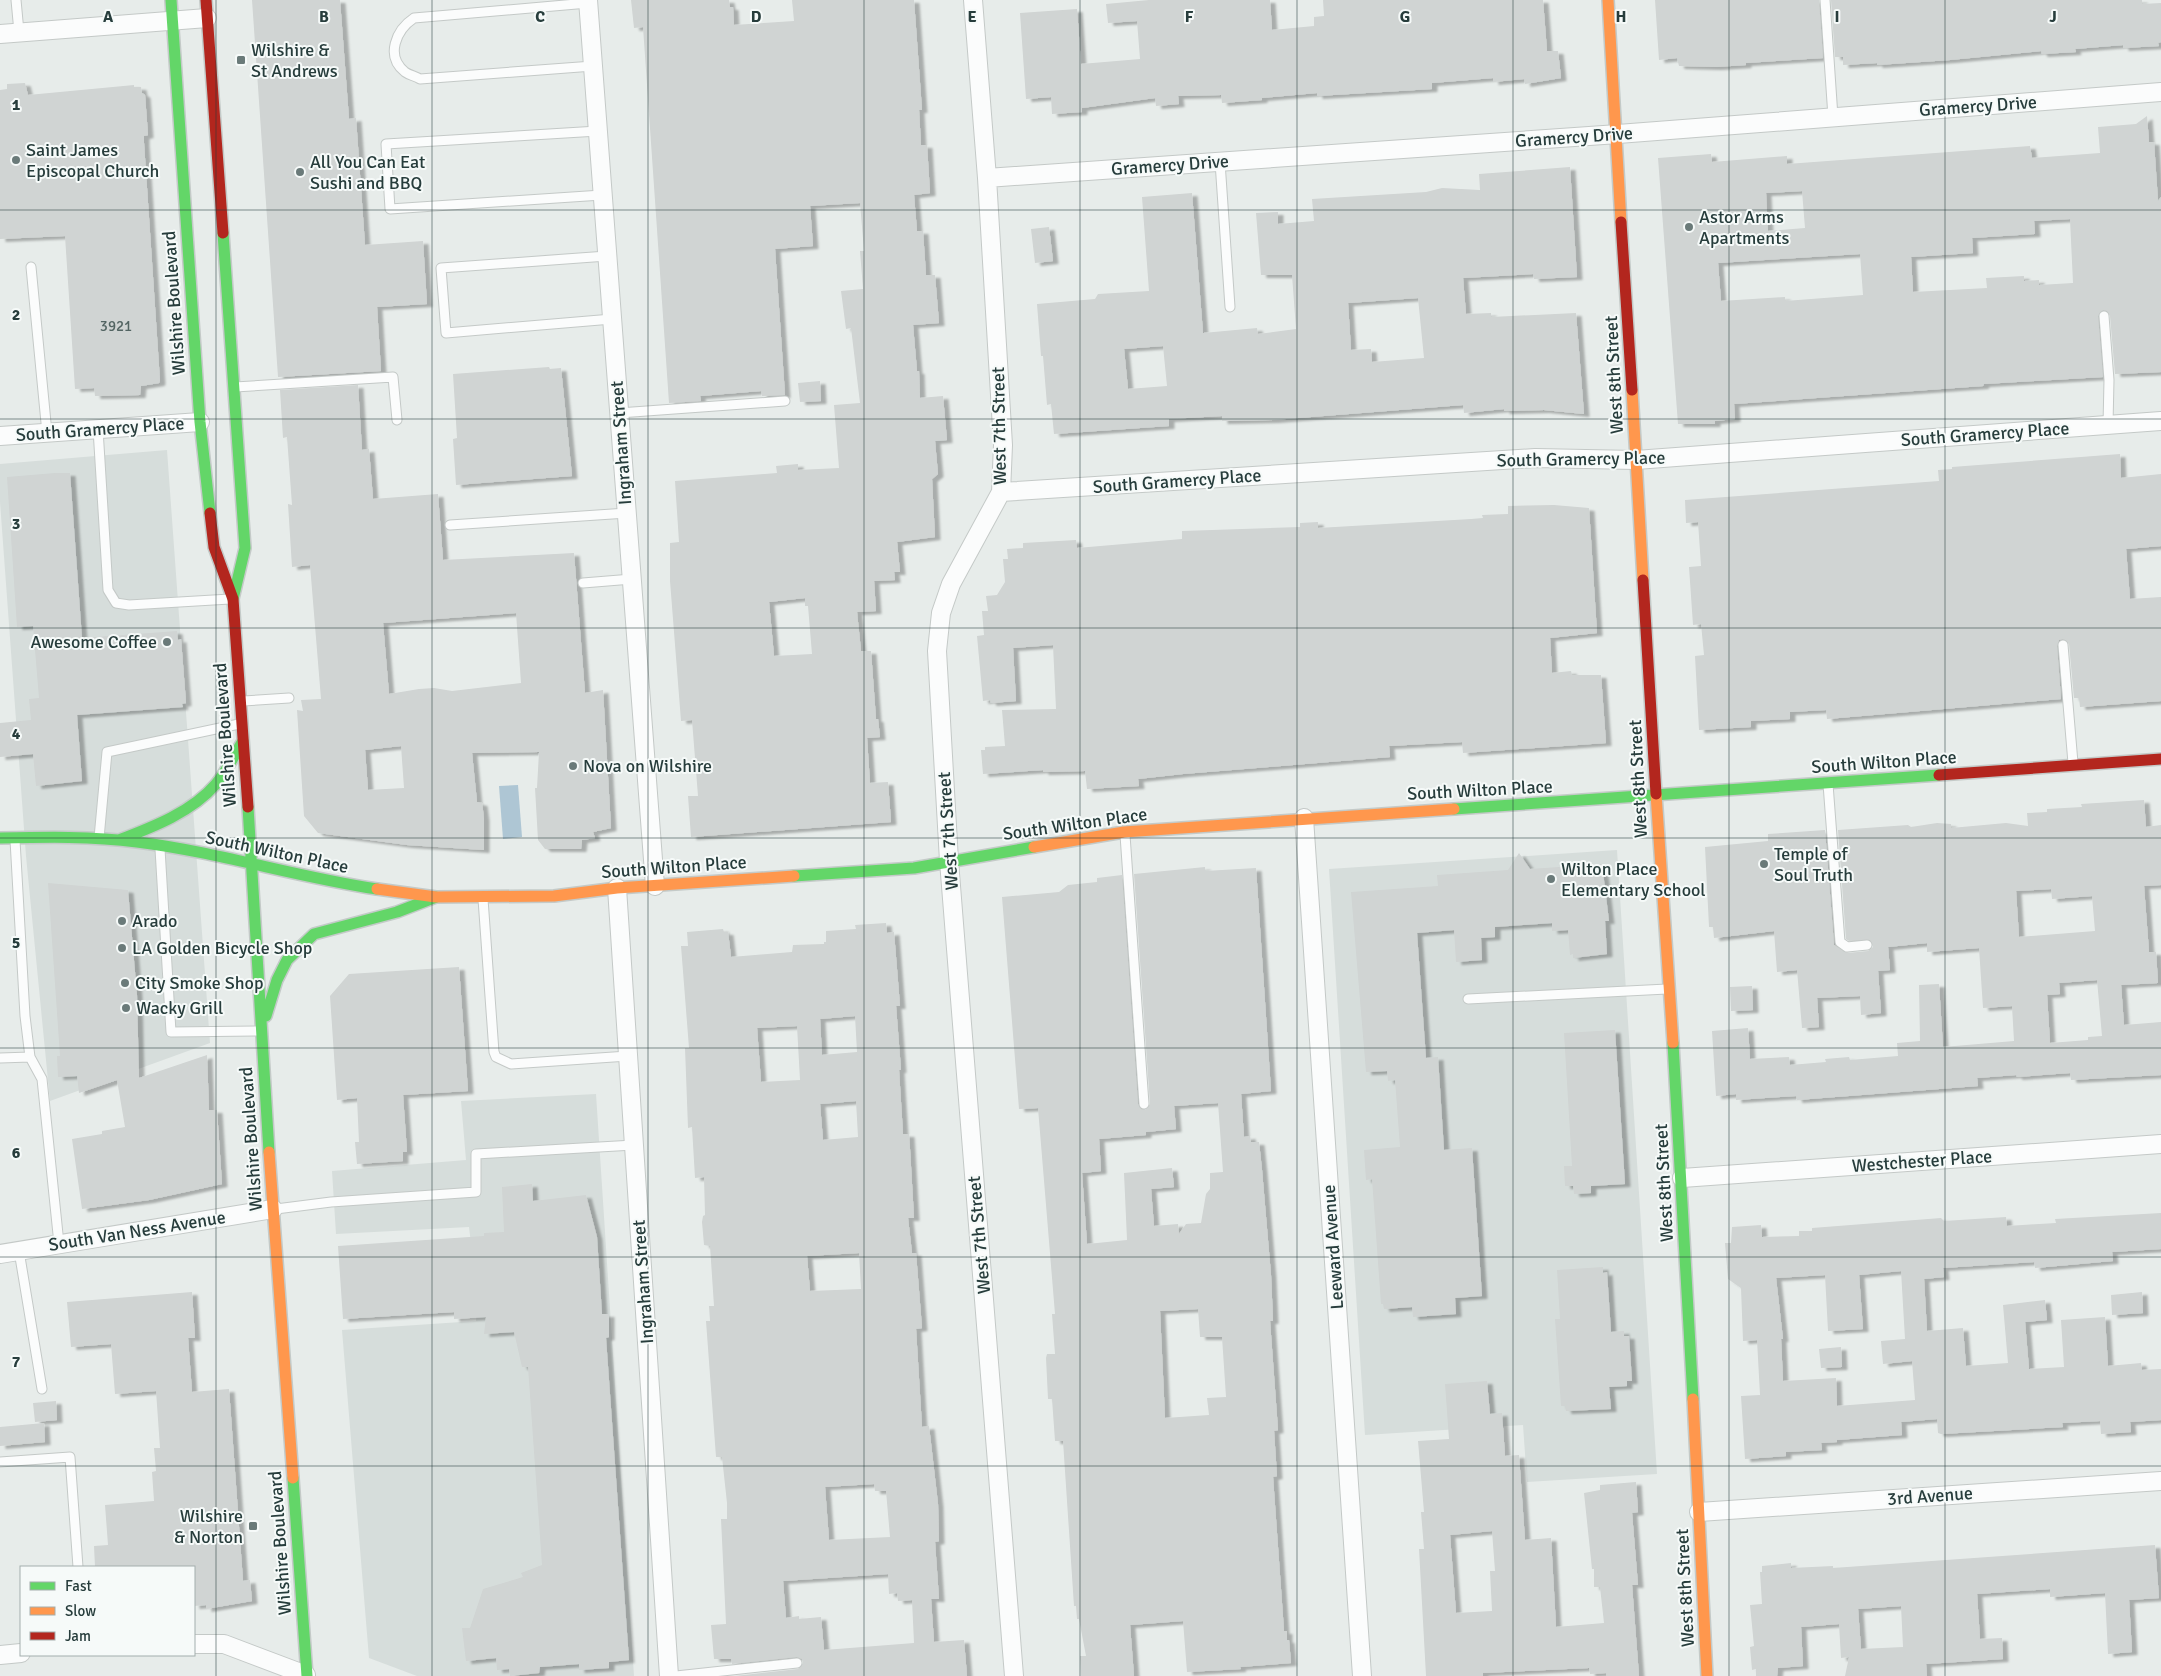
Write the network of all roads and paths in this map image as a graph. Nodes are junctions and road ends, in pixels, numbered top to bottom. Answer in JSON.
{"nodes":[{"id":1,"x":16,"y":0,"type":"edge"},
{"id":2,"x":171,"y":0,"type":"edge"},
{"id":3,"x":206,"y":0,"type":"edge"},
{"id":4,"x":973,"y":0,"type":"edge"},
{"id":5,"x":1608,"y":0,"type":"edge"},
{"id":6,"x":1825,"y":0,"type":"edge"},
{"id":7,"x":588,"y":2,"type":"edge"},
{"id":8,"x":207,"y":18,"type":"junction"},
{"id":9,"x":172,"y":21,"type":"junction"},
{"id":10,"x":19,"y":32,"type":"junction"},
{"id":11,"x":0,"y":34,"type":"edge"},
{"id":12,"x":593,"y":66,"type":"junction"},
{"id":13,"x":2161,"y":92,"type":"edge"},
{"id":14,"x":1833,"y":118,"type":"junction"},
{"id":15,"x":598,"y":132,"type":"junction"},
{"id":16,"x":1618,"y":134,"type":"junction"},
{"id":17,"x":1220,"y":162,"type":"junction"},
{"id":18,"x":987,"y":178,"type":"junction"},
{"id":19,"x":602,"y":196,"type":"junction"},
{"id":20,"x":607,"y":256,"type":"junction"},
{"id":21,"x":31,"y":267,"type":"dead end"},
{"id":22,"x":1230,"y":307,"type":"dead end"},
{"id":23,"x":2104,"y":316,"type":"dead end"},
{"id":24,"x":612,"y":319,"type":"junction"},
{"id":25,"x":235,"y":387,"type":"junction"},
{"id":26,"x":784,"y":401,"type":"dead end"},
{"id":27,"x":619,"y":414,"type":"junction"},
{"id":28,"x":397,"y":420,"type":"dead end"},
{"id":29,"x":2161,"y":421,"type":"edge"},
{"id":30,"x":200,"y":422,"type":"junction"},
{"id":31,"x":2108,"y":425,"type":"junction"},
{"id":32,"x":98,"y":429,"type":"junction"},
{"id":33,"x":47,"y":433,"type":"junction"},
{"id":34,"x":0,"y":436,"type":"edge"},
{"id":35,"x":1636,"y":460,"type":"junction"},
{"id":36,"x":1001,"y":492,"type":"junction"},
{"id":37,"x":626,"y":513,"type":"junction"},
{"id":38,"x":450,"y":525,"type":"dead end"},
{"id":39,"x":632,"y":579,"type":"junction"},
{"id":40,"x":583,"y":583,"type":"dead end"},
{"id":41,"x":233,"y":599,"type":"junction"},
{"id":42,"x":2063,"y":645,"type":"dead end"},
{"id":43,"x":289,"y":698,"type":"dead end"},
{"id":44,"x":241,"y":701,"type":"junction"},
{"id":45,"x":242,"y":723,"type":"junction"},
{"id":46,"x":244,"y":741,"type":"junction"},
{"id":47,"x":2161,"y":759,"type":"edge"},
{"id":48,"x":2074,"y":766,"type":"junction"},
{"id":49,"x":1828,"y":784,"type":"junction"},
{"id":50,"x":1656,"y":796,"type":"junction"},
{"id":51,"x":1304,"y":818,"type":"junction"},
{"id":52,"x":1124,"y":832,"type":"junction"},
{"id":53,"x":0,"y":838,"type":"edge"},
{"id":54,"x":15,"y":838,"type":"junction"},
{"id":55,"x":99,"y":839,"type":"junction"},
{"id":56,"x":119,"y":840,"type":"junction"},
{"id":57,"x":160,"y":846,"type":"junction"},
{"id":58,"x":949,"y":862,"type":"junction"},
{"id":59,"x":252,"y":864,"type":"junction"},
{"id":60,"x":655,"y":886,"type":"junction"},
{"id":61,"x":617,"y":888,"type":"junction"},
{"id":62,"x":436,"y":897,"type":"junction"},
{"id":63,"x":483,"y":898,"type":"junction"},
{"id":64,"x":1867,"y":945,"type":"dead end"},
{"id":65,"x":1669,"y":988,"type":"junction"},
{"id":66,"x":1468,"y":999,"type":"dead end"},
{"id":67,"x":261,"y":1031,"type":"junction"},
{"id":68,"x":628,"y":1056,"type":"junction"},
{"id":69,"x":30,"y":1057,"type":"junction"},
{"id":70,"x":0,"y":1058,"type":"edge"},
{"id":71,"x":1144,"y":1104,"type":"dead end"},
{"id":72,"x":2161,"y":1144,"type":"edge"},
{"id":73,"x":634,"y":1146,"type":"junction"},
{"id":74,"x":1682,"y":1178,"type":"junction"},
{"id":75,"x":274,"y":1209,"type":"junction"},
{"id":76,"x":59,"y":1244,"type":"junction"},
{"id":77,"x":19,"y":1251,"type":"junction"},
{"id":78,"x":0,"y":1254,"type":"edge"},
{"id":79,"x":42,"y":1389,"type":"dead end"},
{"id":80,"x":0,"y":1462,"type":"edge"},
{"id":81,"x":2161,"y":1481,"type":"edge"},
{"id":82,"x":1699,"y":1512,"type":"junction"},
{"id":83,"x":78,"y":1566,"type":"edge"},
{"id":84,"x":195,"y":1644,"type":"edge"},
{"id":85,"x":20,"y":1654,"type":"edge"},
{"id":86,"x":0,"y":1655,"type":"edge"},
{"id":87,"x":798,"y":1663,"type":"dead end"},
{"id":88,"x":307,"y":1676,"type":"edge"},
{"id":89,"x":669,"y":1676,"type":"edge"},
{"id":90,"x":676,"y":1676,"type":"edge"},
{"id":91,"x":1014,"y":1676,"type":"edge"},
{"id":92,"x":1362,"y":1676,"type":"edge"},
{"id":93,"x":1707,"y":1676,"type":"edge"}],
"edges":[{"from":1,"to":10,"type":"lane"},
{"from":2,"to":9,"type":"main road","name":"Wilshire Boulevard"},
{"from":3,"to":8,"type":"main road","name":"Wilshire Boulevard"},
{"from":4,"to":18,"type":"street","name":"West 7th Street"},
{"from":5,"to":16,"type":"main road","name":"West 8th Street"},
{"from":6,"to":14,"type":"lane"},
{"from":7,"to":12,"type":"street","name":"Ingraham Street"},
{"from":7,"to":12,"type":"lane"},
{"from":8,"to":9,"type":"street"},
{"from":8,"to":25,"type":"main road","name":"Wilshire Boulevard"},
{"from":9,"to":10,"type":"street"},
{"from":9,"to":30,"type":"main road","name":"Wilshire Boulevard"},
{"from":10,"to":11,"type":"street"},
{"from":12,"to":15,"type":"street","name":"Ingraham Street"},
{"from":13,"to":14,"type":"street","name":"Gramercy Drive"},
{"from":14,"to":16,"type":"street","name":"Gramercy Drive"},
{"from":15,"to":19,"type":"street","name":"Ingraham Street"},
{"from":15,"to":19,"type":"lane"},
{"from":16,"to":17,"type":"street","name":"Gramercy Drive"},
{"from":16,"to":35,"type":"main road","name":"West 8th Street"},
{"from":17,"to":18,"type":"street","name":"Gramercy Drive"},
{"from":17,"to":22,"type":"lane"},
{"from":18,"to":36,"type":"street","name":"West 7th Street"},
{"from":19,"to":20,"type":"street","name":"Ingraham Street"},
{"from":20,"to":24,"type":"street","name":"Ingraham Street"},
{"from":20,"to":24,"type":"lane"},
{"from":21,"to":33,"type":"lane"},
{"from":23,"to":31,"type":"lane"},
{"from":24,"to":27,"type":"street","name":"Ingraham Street"},
{"from":25,"to":28,"type":"lane"},
{"from":25,"to":41,"type":"main road","name":"Wilshire Boulevard"},
{"from":26,"to":27,"type":"lane"},
{"from":27,"to":37,"type":"street","name":"Ingraham Street"},
{"from":29,"to":31,"type":"street","name":"South Gramercy Place"},
{"from":30,"to":32,"type":"street","name":"South Gramercy Place"},
{"from":30,"to":41,"type":"main road","name":"Wilshire Boulevard"},
{"from":31,"to":35,"type":"street","name":"South Gramercy Place"},
{"from":32,"to":33,"type":"street","name":"South Gramercy Place"},
{"from":32,"to":41,"type":"lane"},
{"from":33,"to":34,"type":"street","name":"South Gramercy Place"},
{"from":35,"to":36,"type":"street","name":"South Gramercy Place"},
{"from":35,"to":50,"type":"main road","name":"West 8th Street"},
{"from":36,"to":58,"type":"street","name":"West 7th Street"},
{"from":37,"to":38,"type":"lane"},
{"from":37,"to":39,"type":"street","name":"Ingraham Street"},
{"from":39,"to":40,"type":"lane"},
{"from":39,"to":60,"type":"street","name":"Ingraham Street"},
{"from":41,"to":44,"type":"main road","name":"Wilshire Boulevard"},
{"from":42,"to":48,"type":"lane"},
{"from":43,"to":44,"type":"lane"},
{"from":44,"to":45,"type":"main road","name":"Wilshire Boulevard"},
{"from":45,"to":46,"type":"main road","name":"Wilshire Boulevard"},
{"from":45,"to":55,"type":"lane"},
{"from":46,"to":56,"type":"main road"},
{"from":46,"to":59,"type":"main road","name":"Wilshire Boulevard"},
{"from":47,"to":48,"type":"main road","name":"South Wilton Place"},
{"from":48,"to":49,"type":"main road","name":"South Wilton Place"},
{"from":49,"to":50,"type":"main road","name":"South Wilton Place"},
{"from":49,"to":64,"type":"lane"},
{"from":50,"to":51,"type":"main road","name":"South Wilton Place"},
{"from":50,"to":65,"type":"main road","name":"West 8th Street"},
{"from":51,"to":52,"type":"main road","name":"South Wilton Place"},
{"from":51,"to":92,"type":"street","name":"Leeward Avenue"},
{"from":52,"to":58,"type":"main road","name":"South Wilton Place"},
{"from":52,"to":71,"type":"lane"},
{"from":53,"to":54,"type":"main road","name":"South Wilton Place"},
{"from":54,"to":55,"type":"main road","name":"South Wilton Place"},
{"from":54,"to":69,"type":"lane"},
{"from":55,"to":56,"type":"main road","name":"South Wilton Place"},
{"from":56,"to":57,"type":"main road","name":"South Wilton Place"},
{"from":57,"to":59,"type":"main road","name":"South Wilton Place"},
{"from":57,"to":67,"type":"lane"},
{"from":58,"to":60,"type":"main road","name":"South Wilton Place"},
{"from":58,"to":91,"type":"street","name":"West 7th Street"},
{"from":59,"to":62,"type":"main road","name":"South Wilton Place"},
{"from":59,"to":67,"type":"main road","name":"Wilshire Boulevard"},
{"from":60,"to":61,"type":"main road","name":"South Wilton Place"},
{"from":61,"to":63,"type":"main road","name":"South Wilton Place"},
{"from":61,"to":68,"type":"street","name":"Ingraham Street"},
{"from":62,"to":63,"type":"main road","name":"South Wilton Place"},
{"from":62,"to":67,"type":"main road"},
{"from":63,"to":68,"type":"lane"},
{"from":65,"to":66,"type":"lane"},
{"from":65,"to":74,"type":"main road","name":"West 8th Street"},
{"from":67,"to":75,"type":"main road","name":"Wilshire Boulevard"},
{"from":68,"to":73,"type":"street","name":"Ingraham Street"},
{"from":69,"to":70,"type":"lane"},
{"from":69,"to":76,"type":"lane"},
{"from":72,"to":74,"type":"street","name":"Westchester Place"},
{"from":73,"to":75,"type":"lane"},
{"from":73,"to":89,"type":"street","name":"Ingraham Street"},
{"from":74,"to":82,"type":"main road","name":"West 8th Street"},
{"from":75,"to":76,"type":"street","name":"South Van Ness Avenue"},
{"from":75,"to":88,"type":"main road","name":"Wilshire Boulevard"},
{"from":76,"to":77,"type":"street","name":"South Van Ness Avenue"},
{"from":77,"to":78,"type":"street","name":"South Van Ness Avenue"},
{"from":77,"to":79,"type":"lane"},
{"from":80,"to":83,"type":"lane"},
{"from":81,"to":82,"type":"street","name":"3rd Avenue"},
{"from":82,"to":93,"type":"main road","name":"West 8th Street"},
{"from":84,"to":88,"type":"street"},
{"from":85,"to":86,"type":"street"},
{"from":87,"to":90,"type":"lane"}]}
